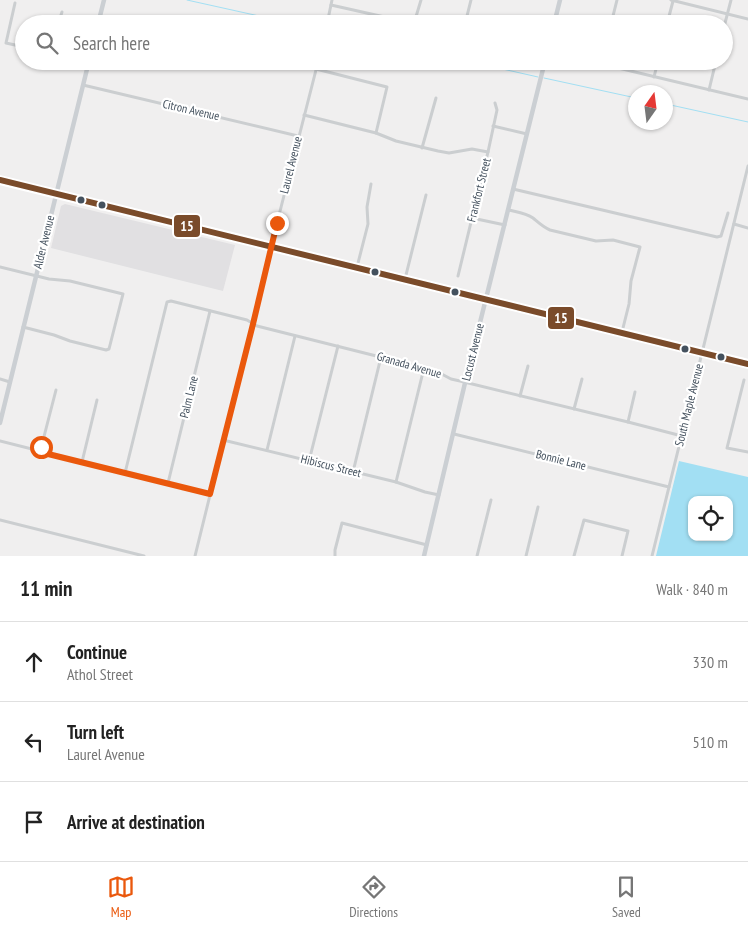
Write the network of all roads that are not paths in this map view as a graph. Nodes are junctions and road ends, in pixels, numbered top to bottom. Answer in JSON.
{"nodes":[{"id":1,"x":104,"y":0,"type":"edge"},
{"id":2,"x":332,"y":0,"type":"edge"},
{"id":3,"x":421,"y":0,"type":"edge"},
{"id":4,"x":471,"y":0,"type":"edge"},
{"id":5,"x":560,"y":0,"type":"edge"},
{"id":6,"x":617,"y":0,"type":"edge"},
{"id":7,"x":673,"y":0,"type":"edge"},
{"id":8,"x":731,"y":0,"type":"edge"},
{"id":9,"x":15,"y":3,"type":"dead end"},
{"id":10,"x":331,"y":5,"type":"junction"},
{"id":11,"x":62,"y":12,"type":"dead end"},
{"id":12,"x":728,"y":14,"type":"junction"},
{"id":13,"x":61,"y":15,"type":"edge"},
{"id":14,"x":100,"y":15,"type":"edge"},
{"id":15,"x":329,"y":15,"type":"edge"},
{"id":16,"x":376,"y":15,"type":"edge"},
{"id":17,"x":416,"y":15,"type":"edge"},
{"id":18,"x":467,"y":15,"type":"edge"},
{"id":19,"x":556,"y":15,"type":"edge"},
{"id":20,"x":613,"y":15,"type":"edge"},
{"id":21,"x":669,"y":15,"type":"edge"},
{"id":22,"x":732,"y":15,"type":"edge"},
{"id":23,"x":733,"y":15,"type":"edge"},
{"id":24,"x":748,"y":19,"type":"edge"},
{"id":25,"x":15,"y":45,"type":"edge"},
{"id":26,"x":87,"y":70,"type":"edge"},
{"id":27,"x":315,"y":70,"type":"edge"},
{"id":28,"x":327,"y":70,"type":"edge"},
{"id":29,"x":543,"y":70,"type":"edge"},
{"id":30,"x":628,"y":70,"type":"edge"},
{"id":31,"x":656,"y":70,"type":"edge"},
{"id":32,"x":714,"y":70,"type":"edge"},
{"id":33,"x":654,"y":77,"type":"junction"},
{"id":34,"x":83,"y":85,"type":"junction"},
{"id":35,"x":709,"y":90,"type":"junction"},
{"id":36,"x":436,"y":98,"type":"dead end"},
{"id":37,"x":748,"y":99,"type":"edge"},
{"id":38,"x":495,"y":104,"type":"dead end"},
{"id":39,"x":304,"y":115,"type":"junction"},
{"id":40,"x":493,"y":126,"type":"junction"},
{"id":41,"x":376,"y":132,"type":"junction"},
{"id":42,"x":527,"y":134,"type":"junction"},
{"id":43,"x":298,"y":136,"type":"junction"},
{"id":44,"x":422,"y":148,"type":"junction"},
{"id":45,"x":488,"y":152,"type":"junction"},
{"id":46,"x":748,"y":166,"type":"edge"},
{"id":47,"x":0,"y":180,"type":"edge"},
{"id":48,"x":371,"y":184,"type":"dead end"},
{"id":49,"x":513,"y":189,"type":"junction"},
{"id":50,"x":56,"y":194,"type":"junction"},
{"id":51,"x":426,"y":195,"type":"dead end"},
{"id":52,"x":508,"y":210,"type":"junction"},
{"id":53,"x":728,"y":213,"type":"dead end"},
{"id":54,"x":472,"y":218,"type":"junction"},
{"id":55,"x":734,"y":224,"type":"junction"},
{"id":56,"x":505,"y":225,"type":"junction"},
{"id":57,"x":748,"y":228,"type":"edge"},
{"id":58,"x":271,"y":246,"type":"junction"},
{"id":59,"x":0,"y":267,"type":"edge"},
{"id":60,"x":357,"y":267,"type":"junction"},
{"id":61,"x":36,"y":276,"type":"junction"},
{"id":62,"x":458,"y":276,"type":"dead end"},
{"id":63,"x":405,"y":279,"type":"junction"},
{"id":64,"x":486,"y":299,"type":"junction"},
{"id":65,"x":210,"y":311,"type":"junction"},
{"id":66,"x":253,"y":324,"type":"junction"},
{"id":67,"x":23,"y":327,"type":"junction"},
{"id":68,"x":622,"y":332,"type":"junction"},
{"id":69,"x":295,"y":336,"type":"junction"},
{"id":70,"x":338,"y":346,"type":"junction"},
{"id":71,"x":702,"y":352,"type":"junction"},
{"id":72,"x":381,"y":357,"type":"junction"},
{"id":73,"x":748,"y":364,"type":"edge"},
{"id":74,"x":528,"y":366,"type":"dead end"},
{"id":75,"x":424,"y":368,"type":"junction"},
{"id":76,"x":0,"y":379,"type":"edge"},
{"id":77,"x":582,"y":379,"type":"dead end"},
{"id":78,"x":744,"y":380,"type":"dead end"},
{"id":79,"x":10,"y":382,"type":"junction"},
{"id":80,"x":465,"y":383,"type":"junction"},
{"id":81,"x":56,"y":390,"type":"dead end"},
{"id":82,"x":635,"y":392,"type":"dead end"},
{"id":83,"x":520,"y":396,"type":"junction"},
{"id":84,"x":97,"y":400,"type":"dead end"},
{"id":85,"x":574,"y":409,"type":"junction"},
{"id":86,"x":628,"y":422,"type":"junction"},
{"id":87,"x":0,"y":423,"type":"edge"},
{"id":88,"x":454,"y":434,"type":"junction"},
{"id":89,"x":682,"y":436,"type":"junction"},
{"id":90,"x":224,"y":440,"type":"junction"},
{"id":91,"x":0,"y":441,"type":"edge"},
{"id":92,"x":267,"y":450,"type":"junction"},
{"id":93,"x":40,"y":452,"type":"junction"},
{"id":94,"x":748,"y":452,"type":"edge"},
{"id":95,"x":309,"y":461,"type":"junction"},
{"id":96,"x":82,"y":462,"type":"junction"},
{"id":97,"x":353,"y":472,"type":"junction"},
{"id":98,"x":125,"y":473,"type":"junction"},
{"id":99,"x":396,"y":482,"type":"junction"},
{"id":100,"x":168,"y":483,"type":"junction"},
{"id":101,"x":669,"y":487,"type":"junction"},
{"id":102,"x":210,"y":494,"type":"junction"},
{"id":103,"x":439,"y":495,"type":"junction"},
{"id":104,"x":491,"y":500,"type":"dead end"},
{"id":105,"x":538,"y":507,"type":"dead end"},
{"id":106,"x":0,"y":520,"type":"edge"},
{"id":107,"x":427,"y":545,"type":"junction"},
{"id":108,"x":143,"y":556,"type":"edge"},
{"id":109,"x":195,"y":556,"type":"edge"},
{"id":110,"x":336,"y":556,"type":"edge"},
{"id":111,"x":424,"y":556,"type":"edge"},
{"id":112,"x":477,"y":556,"type":"edge"},
{"id":113,"x":526,"y":556,"type":"edge"},
{"id":114,"x":574,"y":556,"type":"edge"},
{"id":115,"x":622,"y":556,"type":"edge"},
{"id":116,"x":652,"y":556,"type":"edge"}],
"edges":[{"from":1,"to":14,"type":"main road"},
{"from":2,"to":10,"type":"street"},
{"from":3,"to":17,"type":"street"},
{"from":4,"to":18,"type":"street"},
{"from":5,"to":19,"type":"main road"},
{"from":6,"to":20,"type":"street"},
{"from":7,"to":12,"type":"street"},
{"from":7,"to":21,"type":"street"},
{"from":8,"to":12,"type":"street"},
{"from":9,"to":25,"type":"street"},
{"from":10,"to":15,"type":"street"},
{"from":10,"to":16,"type":"street"},
{"from":11,"to":13,"type":"street"},
{"from":12,"to":22,"type":"street"},
{"from":23,"to":24,"type":"street"},
{"from":26,"to":34,"type":"main road","name":"Alder Avenue"},
{"from":27,"to":39,"type":"street","name":"Laurel Avenue"},
{"from":28,"to":41,"type":"street","name":"Laurel Avenue"},
{"from":29,"to":42,"type":"main road","name":"Locust Avenue"},
{"from":30,"to":33,"type":"street"},
{"from":31,"to":33,"type":"street"},
{"from":32,"to":35,"type":"street"},
{"from":33,"to":35,"type":"street"},
{"from":34,"to":43,"type":"street","name":"Citron Avenue"},
{"from":34,"to":50,"type":"main road","name":"Alder Avenue"},
{"from":35,"to":37,"type":"street"},
{"from":36,"to":44,"type":"street"},
{"from":38,"to":40,"type":"street","name":"Frankfort Street"},
{"from":39,"to":41,"type":"street"},
{"from":39,"to":43,"type":"street","name":"Laurel Avenue"},
{"from":40,"to":42,"type":"street"},
{"from":40,"to":45,"type":"street","name":"Frankfort Street"},
{"from":41,"to":44,"type":"street"},
{"from":42,"to":49,"type":"main road","name":"Locust Avenue"},
{"from":43,"to":58,"type":"street","name":"Laurel Avenue"},
{"from":44,"to":45,"type":"street"},
{"from":45,"to":54,"type":"street","name":"Frankfort Street"},
{"from":46,"to":55,"type":"street","name":"South Maple Avenue"},
{"from":47,"to":50,"type":"main road"},
{"from":48,"to":60,"type":"street"},
{"from":49,"to":52,"type":"main road","name":"Locust Avenue"},
{"from":49,"to":53,"type":"street"},
{"from":50,"to":58,"type":"main road"},
{"from":50,"to":61,"type":"main road","name":"Alder Avenue"},
{"from":51,"to":63,"type":"street"},
{"from":52,"to":56,"type":"main road","name":"Locust Avenue"},
{"from":52,"to":68,"type":"street"},
{"from":54,"to":56,"type":"street"},
{"from":54,"to":62,"type":"street","name":"Frankfort Street"},
{"from":55,"to":57,"type":"street"},
{"from":55,"to":71,"type":"street","name":"South Maple Avenue"},
{"from":56,"to":64,"type":"main road","name":"Locust Avenue"},
{"from":58,"to":60,"type":"main road"},
{"from":58,"to":66,"type":"street","name":"Laurel Avenue"},
{"from":59,"to":61,"type":"street"},
{"from":60,"to":63,"type":"main road"},
{"from":61,"to":67,"type":"main road","name":"Alder Avenue"},
{"from":61,"to":67,"type":"street"},
{"from":63,"to":64,"type":"main road"},
{"from":64,"to":68,"type":"main road"},
{"from":64,"to":80,"type":"main road","name":"Locust Avenue"},
{"from":65,"to":66,"type":"street","name":"Granada Avenue"},
{"from":65,"to":98,"type":"street","name":"Granada Avenue"},
{"from":65,"to":100,"type":"street","name":"Palm Lane"},
{"from":66,"to":69,"type":"street","name":"Granada Avenue"},
{"from":66,"to":90,"type":"street","name":"Laurel Avenue"},
{"from":67,"to":79,"type":"main road","name":"Alder Avenue"},
{"from":68,"to":71,"type":"main road"},
{"from":69,"to":70,"type":"street","name":"Granada Avenue"},
{"from":69,"to":92,"type":"street"},
{"from":70,"to":72,"type":"street","name":"Granada Avenue"},
{"from":70,"to":95,"type":"street"},
{"from":71,"to":73,"type":"main road"},
{"from":71,"to":89,"type":"street","name":"South Maple Avenue"},
{"from":72,"to":75,"type":"street","name":"Granada Avenue"},
{"from":72,"to":97,"type":"street"},
{"from":74,"to":83,"type":"street"},
{"from":75,"to":80,"type":"street","name":"Granada Avenue"},
{"from":75,"to":99,"type":"street"},
{"from":76,"to":79,"type":"street"},
{"from":77,"to":85,"type":"street"},
{"from":78,"to":94,"type":"street"},
{"from":79,"to":87,"type":"main road","name":"Alder Avenue"},
{"from":80,"to":83,"type":"street","name":"Granada Avenue"},
{"from":80,"to":88,"type":"main road","name":"Locust Avenue"},
{"from":81,"to":93,"type":"street"},
{"from":82,"to":86,"type":"street"},
{"from":83,"to":85,"type":"street","name":"Granada Avenue"},
{"from":84,"to":96,"type":"street"},
{"from":85,"to":86,"type":"street","name":"Granada Avenue"},
{"from":86,"to":89,"type":"street","name":"Granada Avenue"},
{"from":88,"to":101,"type":"street","name":"Bonnie Lane"},
{"from":88,"to":103,"type":"main road","name":"Locust Avenue"},
{"from":89,"to":101,"type":"street","name":"South Maple Avenue"},
{"from":90,"to":92,"type":"street","name":"Hibiscus Street"},
{"from":90,"to":102,"type":"street","name":"Laurel Avenue"},
{"from":91,"to":93,"type":"street"},
{"from":92,"to":95,"type":"street","name":"Hibiscus Street"},
{"from":93,"to":96,"type":"street"},
{"from":95,"to":97,"type":"street","name":"Hibiscus Street"},
{"from":96,"to":98,"type":"street"},
{"from":97,"to":99,"type":"street","name":"Hibiscus Street"},
{"from":98,"to":100,"type":"street"},
{"from":99,"to":103,"type":"street","name":"Hibiscus Street"},
{"from":100,"to":102,"type":"street"},
{"from":101,"to":116,"type":"street","name":"South Maple Avenue"},
{"from":102,"to":109,"type":"street","name":"Laurel Avenue"},
{"from":103,"to":107,"type":"main road","name":"Locust Avenue"},
{"from":104,"to":112,"type":"street"},
{"from":105,"to":113,"type":"street"},
{"from":106,"to":108,"type":"street"},
{"from":107,"to":110,"type":"street"},
{"from":107,"to":111,"type":"main road","name":"Locust Avenue"},
{"from":114,"to":115,"type":"street"}]}
